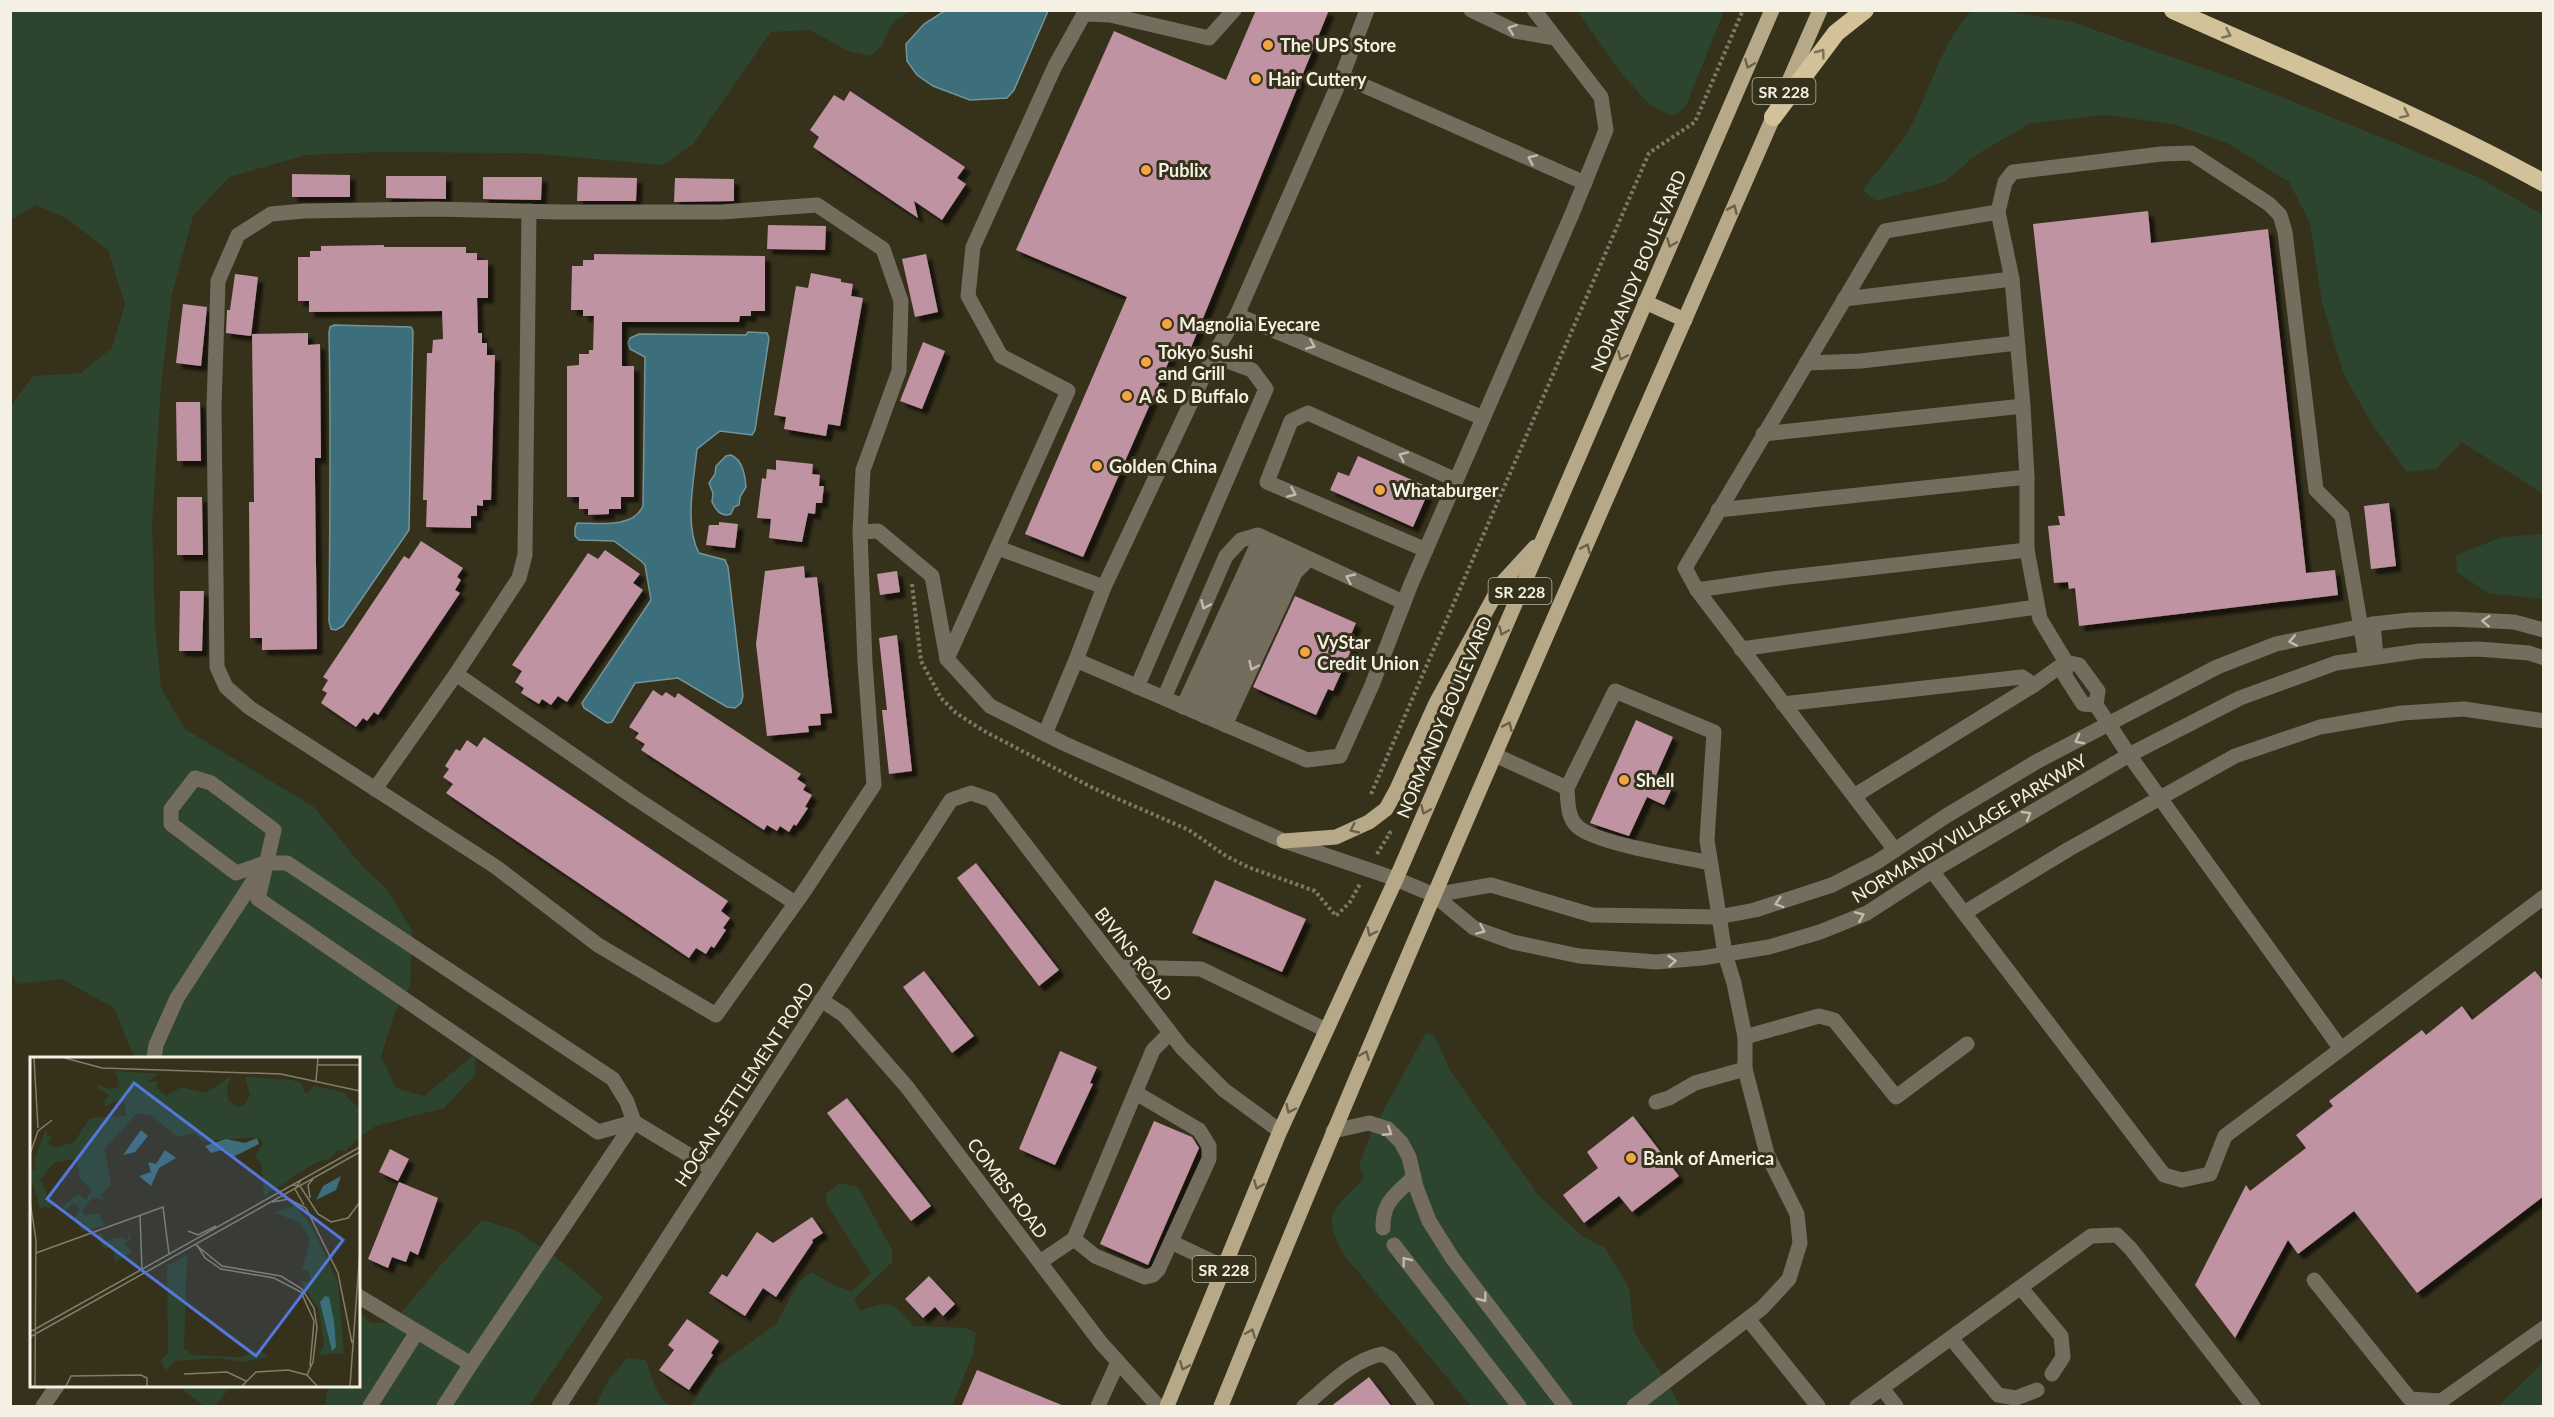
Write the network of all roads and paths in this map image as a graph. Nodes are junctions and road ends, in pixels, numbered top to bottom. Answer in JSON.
{"nodes":[{"id":1,"x":1234,"y":10,"type":"edge"},
{"id":2,"x":1367,"y":10,"type":"edge"},
{"id":3,"x":1471,"y":10,"type":"edge"},
{"id":4,"x":1534,"y":10,"type":"edge"},
{"id":5,"x":1772,"y":10,"type":"edge"},
{"id":6,"x":1820,"y":10,"type":"edge"},
{"id":7,"x":1865,"y":10,"type":"edge"},
{"id":8,"x":2173,"y":10,"type":"edge"},
{"id":9,"x":1555,"y":38,"type":"junction"},
{"id":10,"x":1342,"y":76,"type":"junction"},
{"id":11,"x":1773,"y":117,"type":"junction"},
{"id":12,"x":1585,"y":183,"type":"junction"},
{"id":13,"x":2544,"y":183,"type":"edge"},
{"id":14,"x":529,"y":211,"type":"junction"},
{"id":15,"x":1998,"y":212,"type":"junction"},
{"id":16,"x":2012,"y":279,"type":"junction"},
{"id":17,"x":1844,"y":299,"type":"junction"},
{"id":18,"x":1646,"y":302,"type":"junction"},
{"id":19,"x":1237,"y":315,"type":"junction"},
{"id":20,"x":1685,"y":320,"type":"junction"},
{"id":21,"x":2017,"y":343,"type":"junction"},
{"id":22,"x":1213,"y":356,"type":"junction"},
{"id":23,"x":1806,"y":363,"type":"junction"},
{"id":24,"x":2023,"y":406,"type":"junction"},
{"id":25,"x":1483,"y":418,"type":"junction"},
{"id":26,"x":1763,"y":434,"type":"junction"},
{"id":27,"x":2027,"y":477,"type":"junction"},
{"id":28,"x":1456,"y":480,"type":"junction"},
{"id":29,"x":1718,"y":510,"type":"junction"},
{"id":30,"x":860,"y":532,"type":"junction"},
{"id":31,"x":1543,"y":538,"type":"junction"},
{"id":32,"x":1277,"y":544,"type":"junction"},
{"id":33,"x":998,"y":548,"type":"junction"},
{"id":34,"x":1426,"y":549,"type":"junction"},
{"id":35,"x":2027,"y":550,"type":"junction"},
{"id":36,"x":1309,"y":559,"type":"junction"},
{"id":37,"x":1104,"y":587,"type":"junction"},
{"id":38,"x":1697,"y":591,"type":"junction"},
{"id":39,"x":1403,"y":603,"type":"junction"},
{"id":40,"x":2037,"y":607,"type":"junction"},
{"id":41,"x":2367,"y":626,"type":"junction"},
{"id":42,"x":2544,"y":630,"type":"edge"},
{"id":43,"x":1741,"y":649,"type":"junction"},
{"id":44,"x":2371,"y":657,"type":"junction"},
{"id":45,"x":2544,"y":658,"type":"edge"},
{"id":46,"x":947,"y":659,"type":"junction"},
{"id":47,"x":1076,"y":660,"type":"junction"},
{"id":48,"x":2066,"y":662,"type":"junction"},
{"id":49,"x":456,"y":674,"type":"junction"},
{"id":50,"x":2034,"y":685,"type":"junction"},
{"id":51,"x":1137,"y":687,"type":"junction"},
{"id":52,"x":1164,"y":698,"type":"junction"},
{"id":53,"x":1784,"y":704,"type":"junction"},
{"id":54,"x":1204,"y":716,"type":"junction"},
{"id":55,"x":2544,"y":721,"type":"edge"},
{"id":56,"x":2109,"y":724,"type":"junction"},
{"id":57,"x":1045,"y":734,"type":"junction"},
{"id":58,"x":1495,"y":755,"type":"junction"},
{"id":59,"x":2129,"y":756,"type":"junction"},
{"id":60,"x":1567,"y":788,"type":"junction"},
{"id":61,"x":375,"y":789,"type":"junction"},
{"id":62,"x":971,"y":792,"type":"joint"},
{"id":63,"x":1854,"y":796,"type":"junction"},
{"id":64,"x":2160,"y":798,"type":"junction"},
{"id":65,"x":1284,"y":841,"type":"junction"},
{"id":66,"x":1894,"y":850,"type":"junction"},
{"id":67,"x":265,"y":862,"type":"junction"},
{"id":68,"x":1710,"y":862,"type":"junction"},
{"id":69,"x":1932,"y":871,"type":"junction"},
{"id":70,"x":1396,"y":879,"type":"junction"},
{"id":71,"x":1434,"y":896,"type":"junction"},
{"id":72,"x":2544,"y":897,"type":"edge"},
{"id":73,"x":795,"y":903,"type":"junction"},
{"id":74,"x":1964,"y":913,"type":"junction"},
{"id":75,"x":1718,"y":917,"type":"junction"},
{"id":76,"x":1725,"y":954,"type":"junction"},
{"id":77,"x":1120,"y":967,"type":"junction"},
{"id":78,"x":821,"y":1000,"type":"junction"},
{"id":79,"x":1326,"y":1030,"type":"junction"},
{"id":80,"x":1170,"y":1033,"type":"junction"},
{"id":81,"x":1744,"y":1037,"type":"junction"},
{"id":82,"x":1967,"y":1044,"type":"dead end"},
{"id":83,"x":2341,"y":1049,"type":"junction"},
{"id":84,"x":154,"y":1057,"type":"edge"},
{"id":85,"x":1745,"y":1069,"type":"junction"},
{"id":86,"x":1136,"y":1093,"type":"junction"},
{"id":87,"x":1656,"y":1102,"type":"dead end"},
{"id":88,"x":634,"y":1122,"type":"junction"},
{"id":89,"x":1280,"y":1131,"type":"junction"},
{"id":90,"x":1333,"y":1131,"type":"junction"},
{"id":91,"x":712,"y":1169,"type":"junction"},
{"id":92,"x":1414,"y":1177,"type":"junction"},
{"id":93,"x":1383,"y":1228,"type":"dead end"},
{"id":94,"x":1074,"y":1239,"type":"junction"},
{"id":95,"x":1171,"y":1242,"type":"junction"},
{"id":96,"x":1394,"y":1245,"type":"dead end"},
{"id":97,"x":1040,"y":1262,"type":"junction"},
{"id":98,"x":1224,"y":1267,"type":"junction"},
{"id":99,"x":2314,"y":1280,"type":"dead end"},
{"id":100,"x":2021,"y":1288,"type":"junction"},
{"id":101,"x":360,"y":1297,"type":"edge"},
{"id":102,"x":1748,"y":1319,"type":"junction"},
{"id":103,"x":2544,"y":1328,"type":"edge"},
{"id":104,"x":417,"y":1332,"type":"junction"},
{"id":105,"x":1952,"y":1338,"type":"junction"},
{"id":106,"x":1118,"y":1362,"type":"junction"},
{"id":107,"x":471,"y":1364,"type":"junction"},
{"id":108,"x":2052,"y":1374,"type":"dead end"},
{"id":109,"x":56,"y":1387,"type":"edge"},
{"id":110,"x":1882,"y":1388,"type":"junction"},
{"id":111,"x":2037,"y":1390,"type":"dead end"},
{"id":112,"x":43,"y":1407,"type":"edge"},
{"id":113,"x":370,"y":1407,"type":"edge"},
{"id":114,"x":444,"y":1407,"type":"edge"},
{"id":115,"x":559,"y":1407,"type":"edge"},
{"id":116,"x":1098,"y":1407,"type":"edge"},
{"id":117,"x":1158,"y":1407,"type":"edge"},
{"id":118,"x":1167,"y":1407,"type":"edge"},
{"id":119,"x":1221,"y":1407,"type":"edge"},
{"id":120,"x":1304,"y":1407,"type":"edge"},
{"id":121,"x":1427,"y":1407,"type":"edge"},
{"id":122,"x":1520,"y":1407,"type":"edge"},
{"id":123,"x":1564,"y":1407,"type":"edge"},
{"id":124,"x":1634,"y":1407,"type":"edge"},
{"id":125,"x":1818,"y":1407,"type":"edge"},
{"id":126,"x":1857,"y":1407,"type":"edge"},
{"id":127,"x":1896,"y":1407,"type":"edge"},
{"id":128,"x":2253,"y":1407,"type":"edge"}],
"edges":[{"from":1,"to":33,"type":"street"},
{"from":2,"to":10,"type":"street"},
{"from":9,"to":3,"type":"street","one_way":true},
{"from":4,"to":9,"type":"street"},
{"from":5,"to":18,"type":"main road","name":"NORMANDY BOULEVARD","number":"SR 228","one_way":true},
{"from":6,"to":11,"type":"main road","number":"SR 228"},
{"from":11,"to":7,"type":"highway","one_way":true},
{"from":8,"to":13,"type":"highway","one_way":true},
{"from":9,"to":12,"type":"street"},
{"from":12,"to":10,"type":"street","one_way":true},
{"from":10,"to":19,"type":"street"},
{"from":20,"to":11,"type":"main road","number":"SR 228","one_way":true},
{"from":12,"to":25,"type":"street"},
{"from":14,"to":30,"type":"street"},
{"from":14,"to":49,"type":"street"},
{"from":14,"to":61,"type":"street"},
{"from":15,"to":16,"type":"street"},
{"from":15,"to":17,"type":"street"},
{"from":15,"to":41,"type":"street"},
{"from":16,"to":17,"type":"street"},
{"from":16,"to":21,"type":"street"},
{"from":17,"to":23,"type":"street"},
{"from":18,"to":20,"type":"main road"},
{"from":18,"to":31,"type":"main road","name":"NORMANDY BOULEVARD","number":"SR 228","one_way":true},
{"from":19,"to":22,"type":"street"},
{"from":19,"to":25,"type":"street","one_way":true},
{"from":58,"to":20,"type":"main road","number":"SR 228","one_way":true},
{"from":21,"to":23,"type":"street"},
{"from":21,"to":24,"type":"street"},
{"from":22,"to":37,"type":"street"},
{"from":22,"to":51,"type":"street"},
{"from":23,"to":26,"type":"street"},
{"from":24,"to":26,"type":"street"},
{"from":24,"to":27,"type":"street"},
{"from":25,"to":28,"type":"street"},
{"from":26,"to":29,"type":"street"},
{"from":27,"to":29,"type":"street"},
{"from":27,"to":35,"type":"street"},
{"from":28,"to":34,"type":"street"},
{"from":28,"to":34,"type":"street","one_way":true},
{"from":29,"to":38,"type":"street"},
{"from":30,"to":46,"type":"street"},
{"from":30,"to":73,"type":"street"},
{"from":31,"to":65,"type":"main road","one_way":true},
{"from":31,"to":70,"type":"main road","name":"NORMANDY BOULEVARD","number":"SR 228","one_way":true},
{"from":32,"to":36,"type":"street"},
{"from":32,"to":52,"type":"street","one_way":true},
{"from":32,"to":54,"type":"street"},
{"from":32,"to":54,"type":"street"},
{"from":33,"to":37,"type":"street"},
{"from":33,"to":46,"type":"street"},
{"from":34,"to":39,"type":"street"},
{"from":35,"to":38,"type":"street"},
{"from":35,"to":40,"type":"street"},
{"from":39,"to":36,"type":"street","one_way":true},
{"from":36,"to":54,"type":"street","one_way":true},
{"from":37,"to":47,"type":"street"},
{"from":38,"to":43,"type":"street"},
{"from":39,"to":54,"type":"street"},
{"from":40,"to":43,"type":"street"},
{"from":40,"to":48,"type":"street"},
{"from":42,"to":41,"type":"street","name":"NORMANDY VILLAGE PARKWAY","one_way":true},
{"from":41,"to":44,"type":"street"},
{"from":41,"to":56,"type":"street","name":"NORMANDY VILLAGE PARKWAY","one_way":true},
{"from":43,"to":53,"type":"street"},
{"from":44,"to":45,"type":"street","name":"NORMANDY VILLAGE PARKWAY"},
{"from":44,"to":59,"type":"street","name":"NORMANDY VILLAGE PARKWAY"},
{"from":46,"to":57,"type":"street","name":"NORMANDY VILLAGE PARKWAY"},
{"from":47,"to":51,"type":"street"},
{"from":47,"to":57,"type":"street"},
{"from":48,"to":50,"type":"street"},
{"from":48,"to":56,"type":"street"},
{"from":49,"to":61,"type":"street"},
{"from":49,"to":73,"type":"street"},
{"from":50,"to":53,"type":"street"},
{"from":50,"to":63,"type":"street"},
{"from":51,"to":52,"type":"street"},
{"from":52,"to":54,"type":"street"},
{"from":53,"to":63,"type":"street"},
{"from":55,"to":64,"type":"street"},
{"from":56,"to":59,"type":"street"},
{"from":56,"to":66,"type":"street","name":"NORMANDY VILLAGE PARKWAY","one_way":true},
{"from":57,"to":65,"type":"street","name":"NORMANDY VILLAGE PARKWAY"},
{"from":58,"to":60,"type":"street"},
{"from":58,"to":71,"type":"main road","number":"SR 228"},
{"from":59,"to":64,"type":"street"},
{"from":69,"to":59,"type":"street","name":"NORMANDY VILLAGE PARKWAY","one_way":true},
{"from":60,"to":68,"type":"street"},
{"from":60,"to":68,"type":"street"},
{"from":61,"to":73,"type":"street"},
{"from":62,"to":77,"type":"street","name":"BIVINS ROAD"},
{"from":62,"to":78,"type":"street","name":"HOGAN SETTLEMENT ROAD"},
{"from":63,"to":66,"type":"street"},
{"from":64,"to":74,"type":"street"},
{"from":64,"to":83,"type":"street"},
{"from":65,"to":70,"type":"street","name":"NORMANDY VILLAGE PARKWAY"},
{"from":66,"to":75,"type":"street","name":"NORMANDY VILLAGE PARKWAY","one_way":true},
{"from":67,"to":67,"type":"street"},
{"from":67,"to":84,"type":"street"},
{"from":67,"to":88,"type":"street"},
{"from":67,"to":88,"type":"street"},
{"from":68,"to":75,"type":"street"},
{"from":69,"to":74,"type":"street"},
{"from":76,"to":69,"type":"street","name":"NORMANDY VILLAGE PARKWAY","one_way":true},
{"from":70,"to":71,"type":"street","name":"NORMANDY VILLAGE PARKWAY"},
{"from":70,"to":79,"type":"main road","name":"NORMANDY BOULEVARD","number":"SR 228","one_way":true},
{"from":71,"to":75,"type":"street","name":"NORMANDY VILLAGE PARKWAY"},
{"from":71,"to":76,"type":"street","name":"NORMANDY VILLAGE PARKWAY","one_way":true},
{"from":90,"to":71,"type":"main road","number":"SR 228","one_way":true},
{"from":72,"to":83,"type":"street"},
{"from":74,"to":83,"type":"street"},
{"from":75,"to":76,"type":"street"},
{"from":76,"to":81,"type":"street"},
{"from":77,"to":79,"type":"street"},
{"from":77,"to":80,"type":"street","name":"BIVINS ROAD"},
{"from":78,"to":91,"type":"street","name":"HOGAN SETTLEMENT ROAD"},
{"from":78,"to":97,"type":"street","name":"COMBS ROAD"},
{"from":79,"to":89,"type":"main road","name":"NORMANDY BOULEVARD","number":"SR 228","one_way":true},
{"from":80,"to":86,"type":"street"},
{"from":80,"to":89,"type":"street","name":"BIVINS ROAD"},
{"from":81,"to":82,"type":"street"},
{"from":81,"to":85,"type":"street"},
{"from":85,"to":87,"type":"street"},
{"from":85,"to":102,"type":"street"},
{"from":86,"to":94,"type":"street"},
{"from":86,"to":95,"type":"street"},
{"from":88,"to":91,"type":"street"},
{"from":88,"to":107,"type":"street"},
{"from":89,"to":98,"type":"main road","name":"NORMANDY BOULEVARD","number":"SR 228","one_way":true},
{"from":90,"to":92,"type":"street","one_way":true},
{"from":119,"to":90,"type":"main road","number":"SR 228","one_way":true},
{"from":91,"to":115,"type":"street","name":"HOGAN SETTLEMENT ROAD"},
{"from":92,"to":93,"type":"street"},
{"from":92,"to":123,"type":"street","one_way":true},
{"from":94,"to":95,"type":"street"},
{"from":94,"to":97,"type":"street"},
{"from":95,"to":98,"type":"street"},
{"from":122,"to":96,"type":"street","one_way":true},
{"from":97,"to":106,"type":"street","name":"COMBS ROAD"},
{"from":98,"to":118,"type":"main road","name":"NORMANDY BOULEVARD","number":"SR 228","one_way":true},
{"from":99,"to":103,"type":"street"},
{"from":100,"to":105,"type":"street"},
{"from":100,"to":108,"type":"street"},
{"from":100,"to":128,"type":"street"},
{"from":101,"to":104,"type":"street"},
{"from":102,"to":124,"type":"street"},
{"from":102,"to":125,"type":"street"},
{"from":104,"to":107,"type":"street"},
{"from":104,"to":113,"type":"street"},
{"from":105,"to":110,"type":"street"},
{"from":105,"to":111,"type":"street"},
{"from":106,"to":116,"type":"street"},
{"from":106,"to":117,"type":"street","name":"COMBS ROAD"},
{"from":107,"to":114,"type":"street"},
{"from":109,"to":112,"type":"street"},
{"from":110,"to":126,"type":"street"},
{"from":110,"to":127,"type":"street"},
{"from":120,"to":121,"type":"street"}]}
